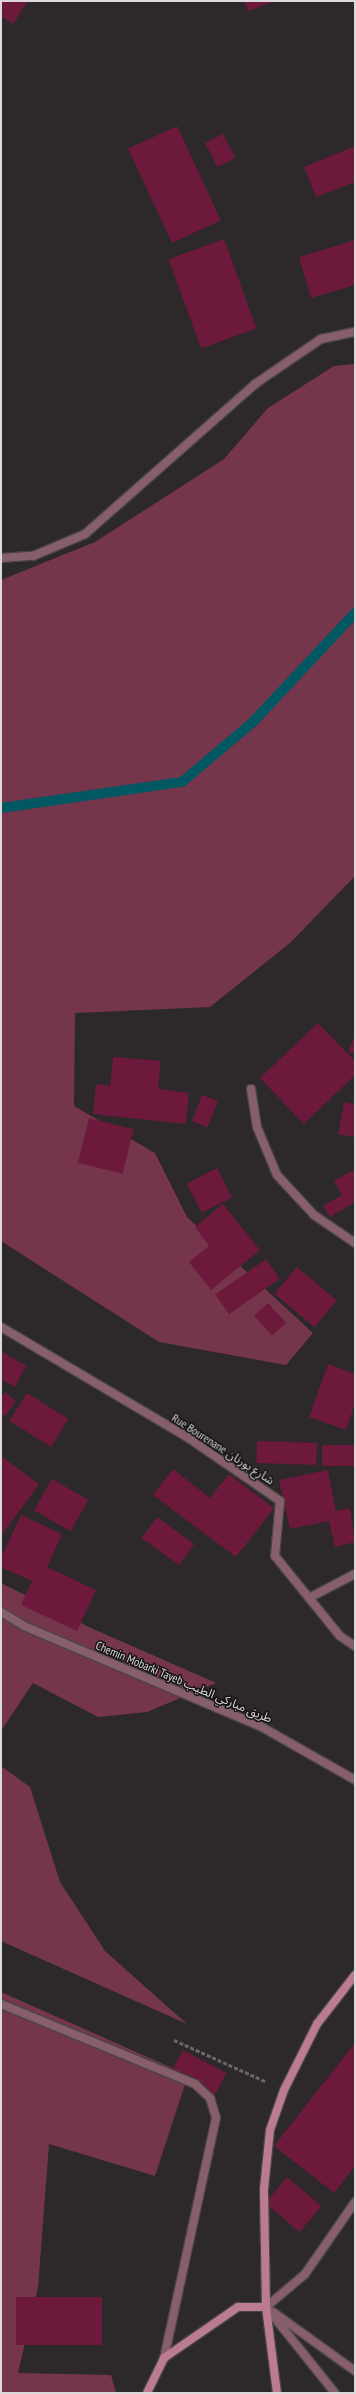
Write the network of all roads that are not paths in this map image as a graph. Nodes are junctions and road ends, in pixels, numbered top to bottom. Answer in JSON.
{"nodes":[{"id":1,"x":355,"y":332,"type":"edge"},
{"id":2,"x":1,"y":558,"type":"edge"},
{"id":3,"x":250,"y":1088,"type":"dead end"},
{"id":4,"x":355,"y":1243,"type":"edge"},
{"id":5,"x":1,"y":1328,"type":"edge"},
{"id":6,"x":355,"y":1574,"type":"edge"},
{"id":7,"x":309,"y":1598,"type":"junction"},
{"id":8,"x":1,"y":1612,"type":"edge"},
{"id":9,"x":355,"y":1646,"type":"edge"},
{"id":10,"x":355,"y":1780,"type":"edge"},
{"id":11,"x":355,"y":1975,"type":"edge"},
{"id":12,"x":1,"y":2004,"type":"edge"},
{"id":13,"x":355,"y":2202,"type":"edge"},
{"id":14,"x":266,"y":2307,"type":"junction"},
{"id":15,"x":164,"y":2358,"type":"junction"},
{"id":16,"x":355,"y":2371,"type":"edge"},
{"id":17,"x":147,"y":2393,"type":"edge"},
{"id":18,"x":277,"y":2393,"type":"edge"},
{"id":19,"x":335,"y":2393,"type":"edge"}],
"edges":[{"from":1,"to":2,"type":"street"},
{"from":3,"to":4,"type":"street"},
{"from":5,"to":7,"type":"street","name":"Rue Bourenane شارع بورنان"},
{"from":6,"to":7,"type":"street"},
{"from":7,"to":9,"type":"street","name":"Rue Bourenane شارع بورنان"},
{"from":8,"to":10,"type":"street","name":"Chemin Mobarki Tayeb طريق مباركي الطيب"},
{"from":11,"to":14,"type":"street"},
{"from":12,"to":15,"type":"street"},
{"from":13,"to":14,"type":"street"},
{"from":14,"to":15,"type":"street"},
{"from":14,"to":16,"type":"street"},
{"from":14,"to":18,"type":"street"},
{"from":14,"to":19,"type":"street"},
{"from":15,"to":17,"type":"street"}]}
